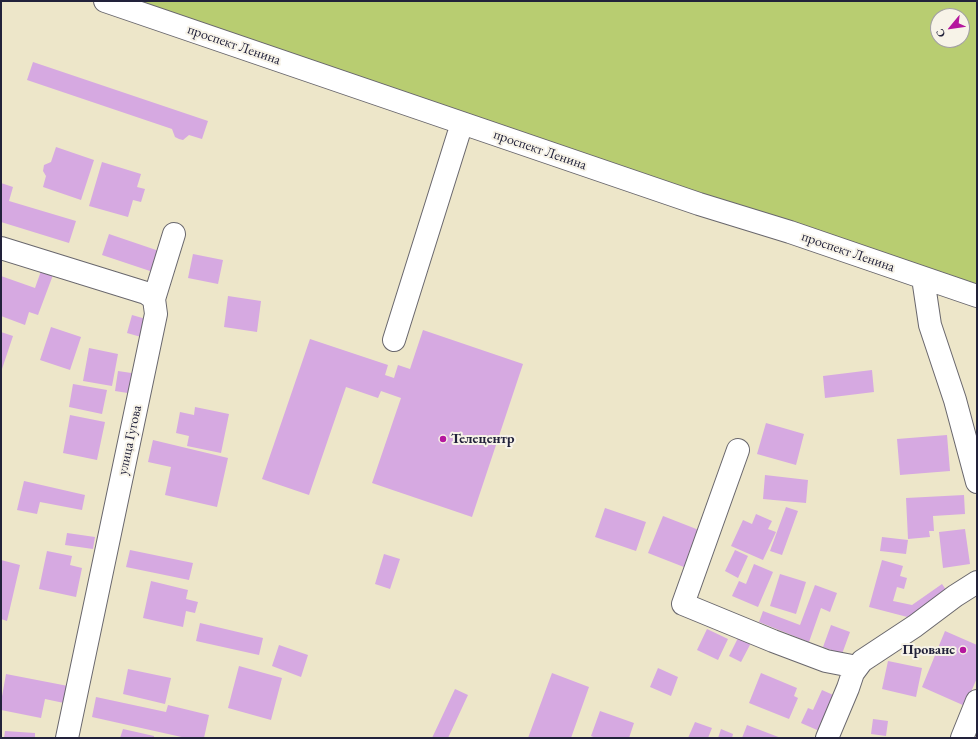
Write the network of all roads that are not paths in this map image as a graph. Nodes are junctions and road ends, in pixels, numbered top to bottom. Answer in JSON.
{"nodes":[{"id":1,"x":105,"y":1,"type":"edge"},
{"id":2,"x":462,"y":123,"type":"junction"},
{"id":3,"x":174,"y":234,"type":"dead end"},
{"id":4,"x":1,"y":248,"type":"edge"},
{"id":5,"x":923,"y":278,"type":"junction"},
{"id":6,"x":977,"y":296,"type":"edge"},
{"id":7,"x":154,"y":299,"type":"junction"},
{"id":8,"x":394,"y":340,"type":"dead end"},
{"id":9,"x":738,"y":450,"type":"dead end"},
{"id":10,"x":977,"y":482,"type":"edge"},
{"id":11,"x":977,"y":582,"type":"edge"},
{"id":12,"x":857,"y":667,"type":"junction"},
{"id":13,"x":977,"y":700,"type":"edge"},
{"id":14,"x":67,"y":738,"type":"edge"},
{"id":15,"x":827,"y":738,"type":"edge"},
{"id":16,"x":962,"y":738,"type":"edge"}],
"edges":[{"from":1,"to":2,"type":"street","name":"проспект Ленина"},
{"from":2,"to":5,"type":"street","name":"проспект Ленина"},
{"from":2,"to":8,"type":"street"},
{"from":3,"to":7,"type":"street"},
{"from":4,"to":7,"type":"street"},
{"from":5,"to":6,"type":"street","name":"проспект Ленина"},
{"from":5,"to":10,"type":"street"},
{"from":7,"to":14,"type":"street","name":"улица Гугова"},
{"from":9,"to":12,"type":"street"},
{"from":11,"to":12,"type":"street"},
{"from":12,"to":15,"type":"street"},
{"from":13,"to":16,"type":"street"}]}
